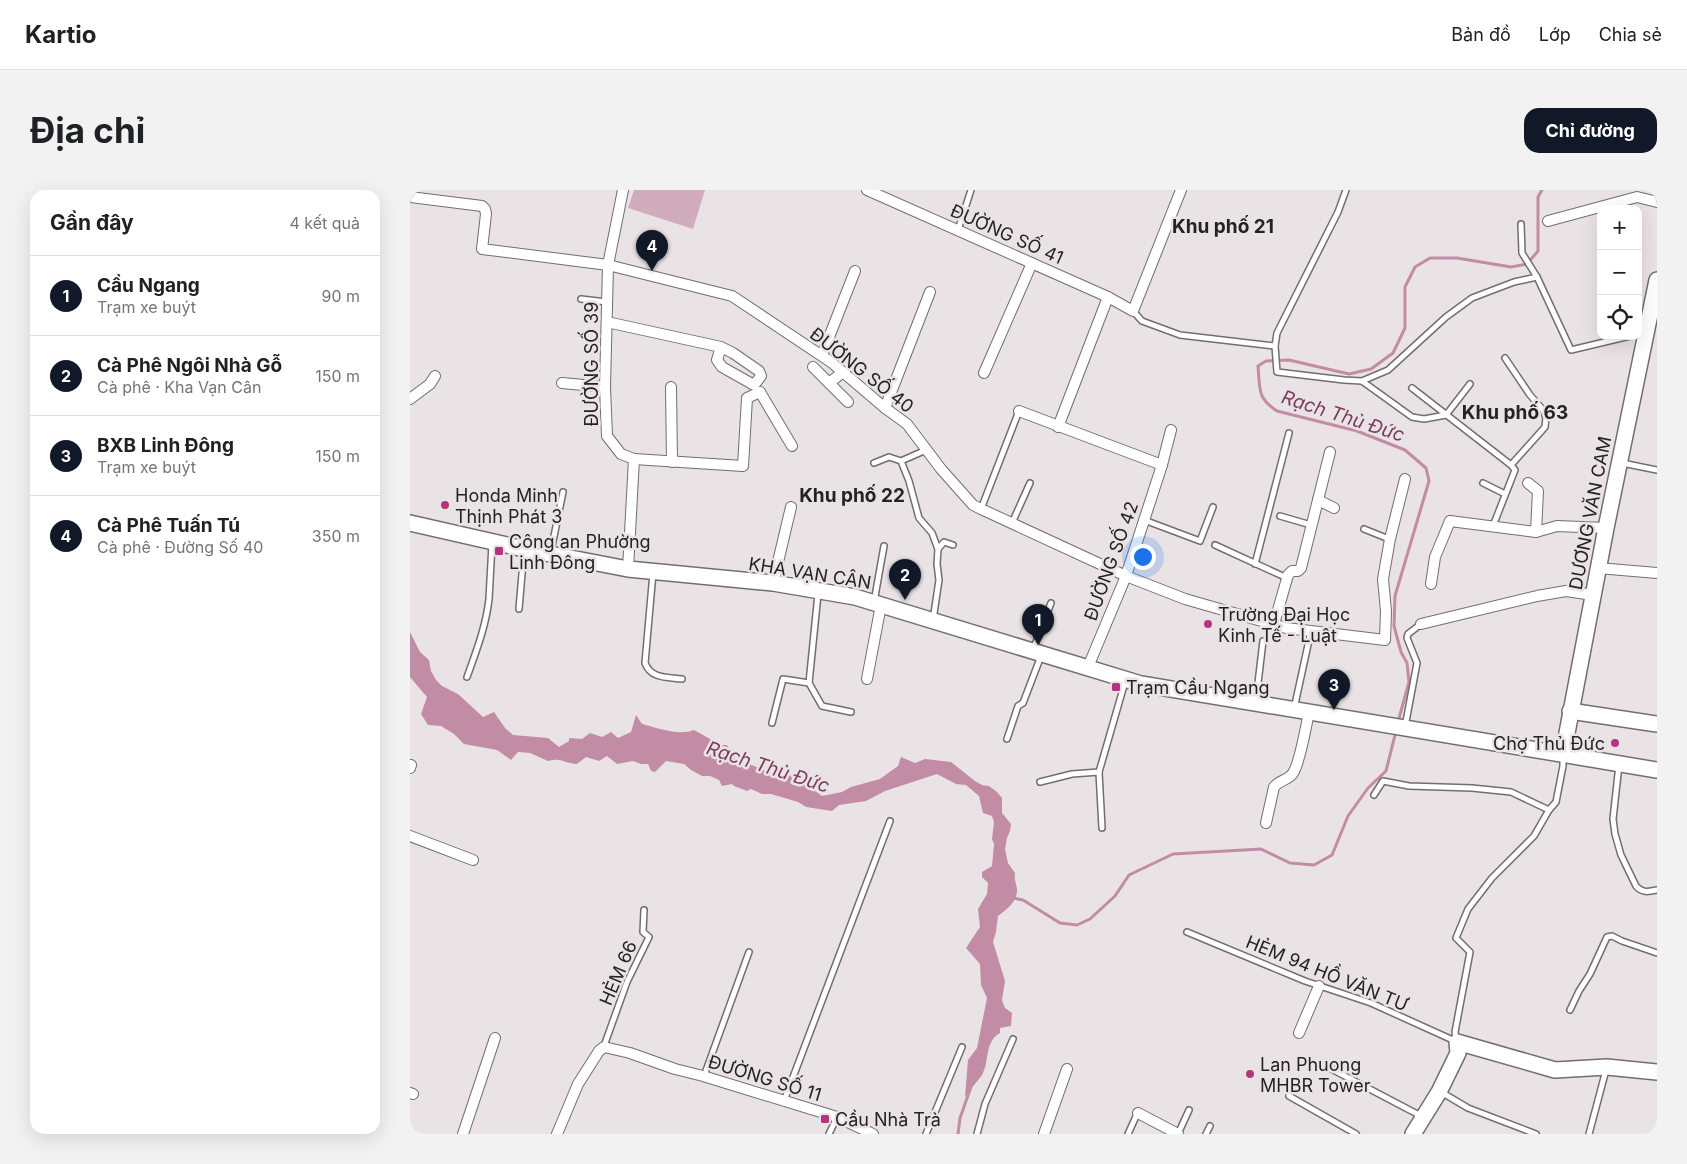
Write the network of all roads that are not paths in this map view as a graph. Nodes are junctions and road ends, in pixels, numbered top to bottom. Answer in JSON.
{"nodes":[{"id":1,"x":623,"y":190,"type":"edge"},
{"id":2,"x":867,"y":190,"type":"edge"},
{"id":3,"x":971,"y":190,"type":"edge"},
{"id":4,"x":1180,"y":190,"type":"edge"},
{"id":5,"x":1346,"y":190,"type":"edge"},
{"id":6,"x":410,"y":197,"type":"edge"},
{"id":7,"x":1657,"y":202,"type":"edge"},
{"id":8,"x":1548,"y":221,"type":"dead end"},
{"id":9,"x":1521,"y":224,"type":"dead end"},
{"id":10,"x":958,"y":230,"type":"junction"},
{"id":11,"x":1032,"y":264,"type":"junction"},
{"id":12,"x":608,"y":265,"type":"junction"},
{"id":13,"x":855,"y":271,"type":"dead end"},
{"id":14,"x":1538,"y":277,"type":"junction"},
{"id":15,"x":1657,"y":280,"type":"edge"},
{"id":16,"x":930,"y":292,"type":"dead end"},
{"id":17,"x":1108,"y":297,"type":"junction"},
{"id":18,"x":581,"y":299,"type":"dead end"},
{"id":19,"x":607,"y":302,"type":"junction"},
{"id":20,"x":1133,"y":311,"type":"junction"},
{"id":21,"x":607,"y":322,"type":"junction"},
{"id":22,"x":1646,"y":333,"type":"edge"},
{"id":23,"x":1613,"y":340,"type":"edge"},
{"id":24,"x":1276,"y":346,"type":"junction"},
{"id":25,"x":721,"y":347,"type":"dead end"},
{"id":26,"x":822,"y":355,"type":"junction"},
{"id":27,"x":1505,"y":358,"type":"dead end"},
{"id":28,"x":813,"y":367,"type":"dead end"},
{"id":29,"x":843,"y":372,"type":"junction"},
{"id":30,"x":984,"y":373,"type":"dead end"},
{"id":31,"x":435,"y":376,"type":"dead end"},
{"id":32,"x":1362,"y":381,"type":"junction"},
{"id":33,"x":562,"y":383,"type":"dead end"},
{"id":34,"x":829,"y":383,"type":"junction"},
{"id":35,"x":1470,"y":384,"type":"dead end"},
{"id":36,"x":605,"y":387,"type":"junction"},
{"id":37,"x":672,"y":387,"type":"dead end"},
{"id":38,"x":1412,"y":388,"type":"dead end"},
{"id":39,"x":410,"y":399,"type":"edge"},
{"id":40,"x":848,"y":402,"type":"dead end"},
{"id":41,"x":885,"y":408,"type":"junction"},
{"id":42,"x":1019,"y":411,"type":"joint"},
{"id":43,"x":1446,"y":415,"type":"junction"},
{"id":44,"x":1058,"y":427,"type":"junction"},
{"id":45,"x":1172,"y":430,"type":"dead end"},
{"id":46,"x":1290,"y":434,"type":"dead end"},
{"id":47,"x":792,"y":446,"type":"dead end"},
{"id":48,"x":926,"y":450,"type":"junction"},
{"id":49,"x":1330,"y":452,"type":"dead end"},
{"id":50,"x":634,"y":459,"type":"junction"},
{"id":51,"x":901,"y":461,"type":"junction"},
{"id":52,"x":672,"y":462,"type":"junction"},
{"id":53,"x":874,"y":462,"type":"dead end"},
{"id":54,"x":1620,"y":462,"type":"junction"},
{"id":55,"x":1162,"y":465,"type":"junction"},
{"id":56,"x":1511,"y":465,"type":"junction"},
{"id":57,"x":1657,"y":470,"type":"edge"},
{"id":58,"x":1405,"y":479,"type":"dead end"},
{"id":59,"x":1030,"y":483,"type":"dead end"},
{"id":60,"x":1483,"y":483,"type":"dead end"},
{"id":61,"x":1528,"y":483,"type":"dead end"},
{"id":62,"x":563,"y":492,"type":"dead end"},
{"id":63,"x":1505,"y":494,"type":"junction"},
{"id":64,"x":1318,"y":500,"type":"junction"},
{"id":65,"x":791,"y":507,"type":"dead end"},
{"id":66,"x":1213,"y":507,"type":"dead end"},
{"id":67,"x":1334,"y":508,"type":"dead end"},
{"id":68,"x":982,"y":509,"type":"junction"},
{"id":69,"x":1280,"y":516,"type":"dead end"},
{"id":70,"x":1144,"y":520,"type":"junction"},
{"id":71,"x":410,"y":523,"type":"edge"},
{"id":72,"x":1012,"y":524,"type":"junction"},
{"id":73,"x":1312,"y":525,"type":"junction"},
{"id":74,"x":1493,"y":526,"type":"junction"},
{"id":75,"x":1606,"y":528,"type":"junction"},
{"id":76,"x":1364,"y":529,"type":"dead end"},
{"id":77,"x":1536,"y":532,"type":"junction"},
{"id":78,"x":1390,"y":539,"type":"junction"},
{"id":79,"x":492,"y":541,"type":"junction"},
{"id":80,"x":953,"y":545,"type":"dead end"},
{"id":81,"x":1215,"y":545,"type":"dead end"},
{"id":82,"x":884,"y":546,"type":"dead end"},
{"id":83,"x":524,"y":549,"type":"junction"},
{"id":84,"x":938,"y":549,"type":"junction"},
{"id":85,"x":550,"y":554,"type":"junction"},
{"id":86,"x":1255,"y":564,"type":"junction"},
{"id":87,"x":1598,"y":568,"type":"junction"},
{"id":88,"x":628,"y":569,"type":"junction"},
{"id":89,"x":654,"y":573,"type":"junction"},
{"id":90,"x":1657,"y":573,"type":"edge"},
{"id":91,"x":1126,"y":576,"type":"junction"},
{"id":92,"x":1287,"y":578,"type":"junction"},
{"id":93,"x":773,"y":584,"type":"junction"},
{"id":94,"x":1431,"y":584,"type":"dead end"},
{"id":95,"x":818,"y":590,"type":"junction"},
{"id":96,"x":1593,"y":595,"type":"junction"},
{"id":97,"x":1051,"y":603,"type":"dead end"},
{"id":98,"x":877,"y":604,"type":"junction"},
{"id":99,"x":519,"y":610,"type":"dead end"},
{"id":100,"x":933,"y":620,"type":"junction"},
{"id":101,"x":1274,"y":624,"type":"junction"},
{"id":102,"x":1421,"y":624,"type":"joint"},
{"id":103,"x":1310,"y":636,"type":"junction"},
{"id":104,"x":1263,"y":642,"type":"dead end"},
{"id":105,"x":1038,"y":652,"type":"junction"},
{"id":106,"x":1088,"y":667,"type":"junction"},
{"id":107,"x":467,"y":677,"type":"dead end"},
{"id":108,"x":867,"y":678,"type":"dead end"},
{"id":109,"x":682,"y":679,"type":"dead end"},
{"id":110,"x":1126,"y":679,"type":"junction"},
{"id":111,"x":809,"y":683,"type":"junction"},
{"id":112,"x":1256,"y":703,"type":"junction"},
{"id":113,"x":1302,"y":711,"type":"junction"},
{"id":114,"x":1570,"y":711,"type":"junction"},
{"id":115,"x":851,"y":712,"type":"dead end"},
{"id":116,"x":772,"y":723,"type":"dead end"},
{"id":117,"x":1657,"y":724,"type":"edge"},
{"id":118,"x":1405,"y":728,"type":"junction"},
{"id":119,"x":1007,"y":738,"type":"dead end"},
{"id":120,"x":1562,"y":754,"type":"junction"},
{"id":121,"x":1619,"y":764,"type":"junction"},
{"id":122,"x":1657,"y":770,"type":"edge"},
{"id":123,"x":1099,"y":772,"type":"junction"},
{"id":124,"x":1040,"y":782,"type":"dead end"},
{"id":125,"x":1374,"y":794,"type":"dead end"},
{"id":126,"x":1549,"y":810,"type":"junction"},
{"id":127,"x":890,"y":821,"type":"dead end"},
{"id":128,"x":1266,"y":823,"type":"dead end"},
{"id":129,"x":1102,"y":828,"type":"dead end"},
{"id":130,"x":410,"y":836,"type":"edge"},
{"id":131,"x":473,"y":860,"type":"dead end"},
{"id":132,"x":1657,"y":890,"type":"edge"},
{"id":133,"x":644,"y":910,"type":"dead end"},
{"id":134,"x":1187,"y":932,"type":"dead end"},
{"id":135,"x":749,"y":952,"type":"dead end"},
{"id":136,"x":1657,"y":954,"type":"edge"},
{"id":137,"x":1319,"y":986,"type":"junction"},
{"id":138,"x":1570,"y":1010,"type":"dead end"},
{"id":139,"x":1299,"y":1033,"type":"dead end"},
{"id":140,"x":495,"y":1038,"type":"dead end"},
{"id":141,"x":1013,"y":1039,"type":"dead end"},
{"id":142,"x":1457,"y":1042,"type":"junction"},
{"id":143,"x":604,"y":1047,"type":"junction"},
{"id":144,"x":962,"y":1047,"type":"dead end"},
{"id":145,"x":1322,"y":1064,"type":"dead end"},
{"id":146,"x":1607,"y":1067,"type":"junction"},
{"id":147,"x":1067,"y":1069,"type":"dead end"},
{"id":148,"x":1657,"y":1072,"type":"edge"},
{"id":149,"x":704,"y":1076,"type":"junction"},
{"id":150,"x":1439,"y":1092,"type":"junction"},
{"id":151,"x":1289,"y":1096,"type":"dead end"},
{"id":152,"x":784,"y":1101,"type":"junction"},
{"id":153,"x":1189,"y":1110,"type":"dead end"},
{"id":154,"x":1138,"y":1111,"type":"joint"},
{"id":155,"x":836,"y":1117,"type":"junction"},
{"id":156,"x":1424,"y":1117,"type":"junction"},
{"id":157,"x":1210,"y":1126,"type":"dead end"},
{"id":158,"x":462,"y":1134,"type":"edge"},
{"id":159,"x":558,"y":1134,"type":"edge"},
{"id":160,"x":829,"y":1134,"type":"edge"},
{"id":161,"x":873,"y":1134,"type":"edge"},
{"id":162,"x":926,"y":1134,"type":"edge"},
{"id":163,"x":977,"y":1134,"type":"edge"},
{"id":164,"x":1044,"y":1134,"type":"edge"},
{"id":165,"x":1128,"y":1134,"type":"edge"},
{"id":166,"x":1178,"y":1134,"type":"edge"},
{"id":167,"x":1206,"y":1134,"type":"edge"},
{"id":168,"x":1356,"y":1134,"type":"edge"},
{"id":169,"x":1413,"y":1134,"type":"edge"},
{"id":170,"x":1536,"y":1134,"type":"edge"},
{"id":171,"x":1589,"y":1134,"type":"edge"}],
"edges":[{"from":1,"to":12,"type":"street"},
{"from":2,"to":10,"type":"street","name":"ĐƯỜNG SỐ 41"},
{"from":3,"to":10,"type":"lane"},
{"from":4,"to":20,"type":"street"},
{"from":5,"to":24,"type":"lane"},
{"from":6,"to":12,"type":"street","name":"ĐƯỜNG SỐ 40"},
{"from":7,"to":8,"type":"street"},
{"from":9,"to":14,"type":"lane"},
{"from":10,"to":11,"type":"street","name":"ĐƯỜNG SỐ 41"},
{"from":11,"to":17,"type":"street","name":"ĐƯỜNG SỐ 41"},
{"from":11,"to":30,"type":"street"},
{"from":12,"to":19,"type":"street","name":"ĐƯỜNG SỐ 39"},
{"from":12,"to":26,"type":"street","name":"ĐƯỜNG SỐ 40"},
{"from":13,"to":26,"type":"street"},
{"from":14,"to":23,"type":"lane"},
{"from":14,"to":32,"type":"lane"},
{"from":15,"to":22,"type":"main road","name":"DƯƠNG VĂN CAM"},
{"from":16,"to":41,"type":"street"},
{"from":17,"to":20,"type":"street","name":"ĐƯỜNG SỐ 41"},
{"from":17,"to":44,"type":"street"},
{"from":18,"to":19,"type":"lane"},
{"from":19,"to":21,"type":"street","name":"ĐƯỜNG SỐ 39"},
{"from":20,"to":24,"type":"lane"},
{"from":21,"to":25,"type":"street"},
{"from":21,"to":36,"type":"street","name":"ĐƯỜNG SỐ 39"},
{"from":22,"to":54,"type":"main road","name":"DƯƠNG VĂN CAM"},
{"from":24,"to":32,"type":"lane"},
{"from":26,"to":29,"type":"street","name":"ĐƯỜNG SỐ 40"},
{"from":27,"to":56,"type":"lane"},
{"from":28,"to":34,"type":"street"},
{"from":29,"to":34,"type":"street"},
{"from":29,"to":41,"type":"street","name":"ĐƯỜNG SỐ 40"},
{"from":31,"to":39,"type":"street"},
{"from":32,"to":43,"type":"lane"},
{"from":33,"to":36,"type":"street"},
{"from":34,"to":40,"type":"street"},
{"from":35,"to":43,"type":"lane"},
{"from":36,"to":50,"type":"street","name":"ĐƯỜNG SỐ 39"},
{"from":37,"to":52,"type":"street"},
{"from":38,"to":43,"type":"lane"},
{"from":41,"to":48,"type":"street","name":"ĐƯỜNG SỐ 40"},
{"from":42,"to":44,"type":"street"},
{"from":42,"to":68,"type":"lane"},
{"from":43,"to":56,"type":"lane"},
{"from":44,"to":55,"type":"street"},
{"from":45,"to":55,"type":"street","name":"ĐƯỜNG SỐ 42"},
{"from":46,"to":86,"type":"lane"},
{"from":47,"to":52,"type":"street"},
{"from":48,"to":51,"type":"lane"},
{"from":48,"to":68,"type":"street","name":"ĐƯỜNG SỐ 40"},
{"from":49,"to":64,"type":"street"},
{"from":50,"to":52,"type":"street"},
{"from":50,"to":88,"type":"street"},
{"from":51,"to":53,"type":"lane"},
{"from":51,"to":84,"type":"lane"},
{"from":54,"to":57,"type":"lane"},
{"from":54,"to":75,"type":"main road","name":"DƯƠNG VĂN CAM"},
{"from":55,"to":70,"type":"street","name":"ĐƯỜNG SỐ 42"},
{"from":56,"to":63,"type":"lane"},
{"from":58,"to":78,"type":"street"},
{"from":59,"to":72,"type":"lane"},
{"from":60,"to":63,"type":"lane"},
{"from":61,"to":77,"type":"street"},
{"from":62,"to":85,"type":"lane"},
{"from":63,"to":74,"type":"lane"},
{"from":64,"to":67,"type":"street"},
{"from":64,"to":73,"type":"street"},
{"from":65,"to":93,"type":"street"},
{"from":66,"to":70,"type":"lane"},
{"from":68,"to":72,"type":"street","name":"ĐƯỜNG SỐ 40"},
{"from":69,"to":73,"type":"lane"},
{"from":70,"to":91,"type":"street","name":"ĐƯỜNG SỐ 42"},
{"from":71,"to":79,"type":"main road","name":"KHA VẠN CÂN"},
{"from":72,"to":91,"type":"street","name":"ĐƯỜNG SỐ 40"},
{"from":73,"to":92,"type":"street"},
{"from":74,"to":77,"type":"street"},
{"from":74,"to":94,"type":"street"},
{"from":75,"to":77,"type":"street"},
{"from":75,"to":87,"type":"main road","name":"DƯƠNG VĂN CAM"},
{"from":76,"to":78,"type":"lane"},
{"from":78,"to":103,"type":"street","name":"ĐƯỜNG SỐ 40"},
{"from":79,"to":83,"type":"main road","name":"KHA VẠN CÂN"},
{"from":79,"to":107,"type":"lane"},
{"from":80,"to":84,"type":"lane"},
{"from":81,"to":86,"type":"lane"},
{"from":82,"to":98,"type":"lane"},
{"from":83,"to":85,"type":"main road","name":"KHA VẠN CÂN"},
{"from":83,"to":99,"type":"lane"},
{"from":84,"to":100,"type":"lane"},
{"from":85,"to":88,"type":"main road","name":"KHA VẠN CÂN"},
{"from":86,"to":92,"type":"lane"},
{"from":87,"to":90,"type":"street"},
{"from":87,"to":96,"type":"main road","name":"DƯƠNG VĂN CAM"},
{"from":88,"to":89,"type":"main road","name":"KHA VẠN CÂN"},
{"from":89,"to":93,"type":"main road","name":"KHA VẠN CÂN"},
{"from":89,"to":109,"type":"lane"},
{"from":91,"to":101,"type":"street","name":"ĐƯỜNG SỐ 40"},
{"from":91,"to":106,"type":"street","name":"ĐƯỜNG SỐ 42"},
{"from":92,"to":101,"type":"street"},
{"from":93,"to":95,"type":"main road","name":"KHA VẠN CÂN"},
{"from":95,"to":98,"type":"main road","name":"KHA VẠN CÂN"},
{"from":95,"to":111,"type":"lane"},
{"from":96,"to":102,"type":"street"},
{"from":96,"to":114,"type":"main road","name":"DƯƠNG VĂN CAM"},
{"from":97,"to":105,"type":"lane"},
{"from":98,"to":100,"type":"main road","name":"KHA VẠN CÂN"},
{"from":98,"to":108,"type":"street"},
{"from":100,"to":105,"type":"main road","name":"KHA VẠN CÂN"},
{"from":101,"to":103,"type":"street","name":"ĐƯỜNG SỐ 40"},
{"from":102,"to":118,"type":"lane"},
{"from":103,"to":113,"type":"lane"},
{"from":104,"to":112,"type":"lane"},
{"from":105,"to":106,"type":"main road","name":"KHA VẠN CÂN"},
{"from":105,"to":119,"type":"lane"},
{"from":106,"to":110,"type":"main road","name":"KHA VẠN CÂN"},
{"from":110,"to":112,"type":"main road","name":"KHA VẠN CÂN"},
{"from":110,"to":123,"type":"lane"},
{"from":111,"to":115,"type":"lane"},
{"from":111,"to":116,"type":"lane"},
{"from":112,"to":113,"type":"main road","name":"KHA VẠN CÂN"},
{"from":113,"to":118,"type":"main road","name":"KHA VẠN CÂN"},
{"from":113,"to":128,"type":"street"},
{"from":114,"to":117,"type":"main road"},
{"from":114,"to":120,"type":"main road","name":"DƯƠNG VĂN CAM"},
{"from":118,"to":120,"type":"main road"},
{"from":120,"to":121,"type":"main road"},
{"from":120,"to":126,"type":"lane"},
{"from":121,"to":122,"type":"main road"},
{"from":121,"to":132,"type":"lane"},
{"from":123,"to":124,"type":"lane"},
{"from":123,"to":129,"type":"lane"},
{"from":125,"to":126,"type":"lane"},
{"from":126,"to":142,"type":"lane"},
{"from":127,"to":152,"type":"lane"},
{"from":130,"to":131,"type":"street"},
{"from":133,"to":143,"type":"lane","name":"HẺM 66"},
{"from":134,"to":137,"type":"lane","name":"HẺM 94 HỒ VĂN TƯ"},
{"from":135,"to":149,"type":"lane"},
{"from":136,"to":138,"type":"lane"},
{"from":137,"to":139,"type":"street"},
{"from":137,"to":142,"type":"lane","name":"HẺM 94 HỒ VĂN TƯ"},
{"from":140,"to":158,"type":"street"},
{"from":141,"to":163,"type":"lane"},
{"from":142,"to":146,"type":"main road"},
{"from":142,"to":150,"type":"main road"},
{"from":143,"to":149,"type":"street","name":"ĐƯỜNG SỐ 11"},
{"from":143,"to":159,"type":"street"},
{"from":144,"to":162,"type":"lane"},
{"from":145,"to":156,"type":"lane"},
{"from":146,"to":148,"type":"main road"},
{"from":146,"to":171,"type":"lane"},
{"from":147,"to":164,"type":"street"},
{"from":149,"to":152,"type":"street","name":"ĐƯỜNG SỐ 11"},
{"from":150,"to":156,"type":"main road"},
{"from":150,"to":170,"type":"lane"},
{"from":151,"to":168,"type":"lane"},
{"from":152,"to":155,"type":"street","name":"ĐƯỜNG SỐ 11"},
{"from":153,"to":166,"type":"lane"},
{"from":154,"to":165,"type":"lane"},
{"from":154,"to":166,"type":"street"},
{"from":155,"to":160,"type":"lane"},
{"from":155,"to":161,"type":"street","name":"ĐƯỜNG SỐ 11"},
{"from":156,"to":169,"type":"main road"},
{"from":157,"to":167,"type":"lane"}]}
